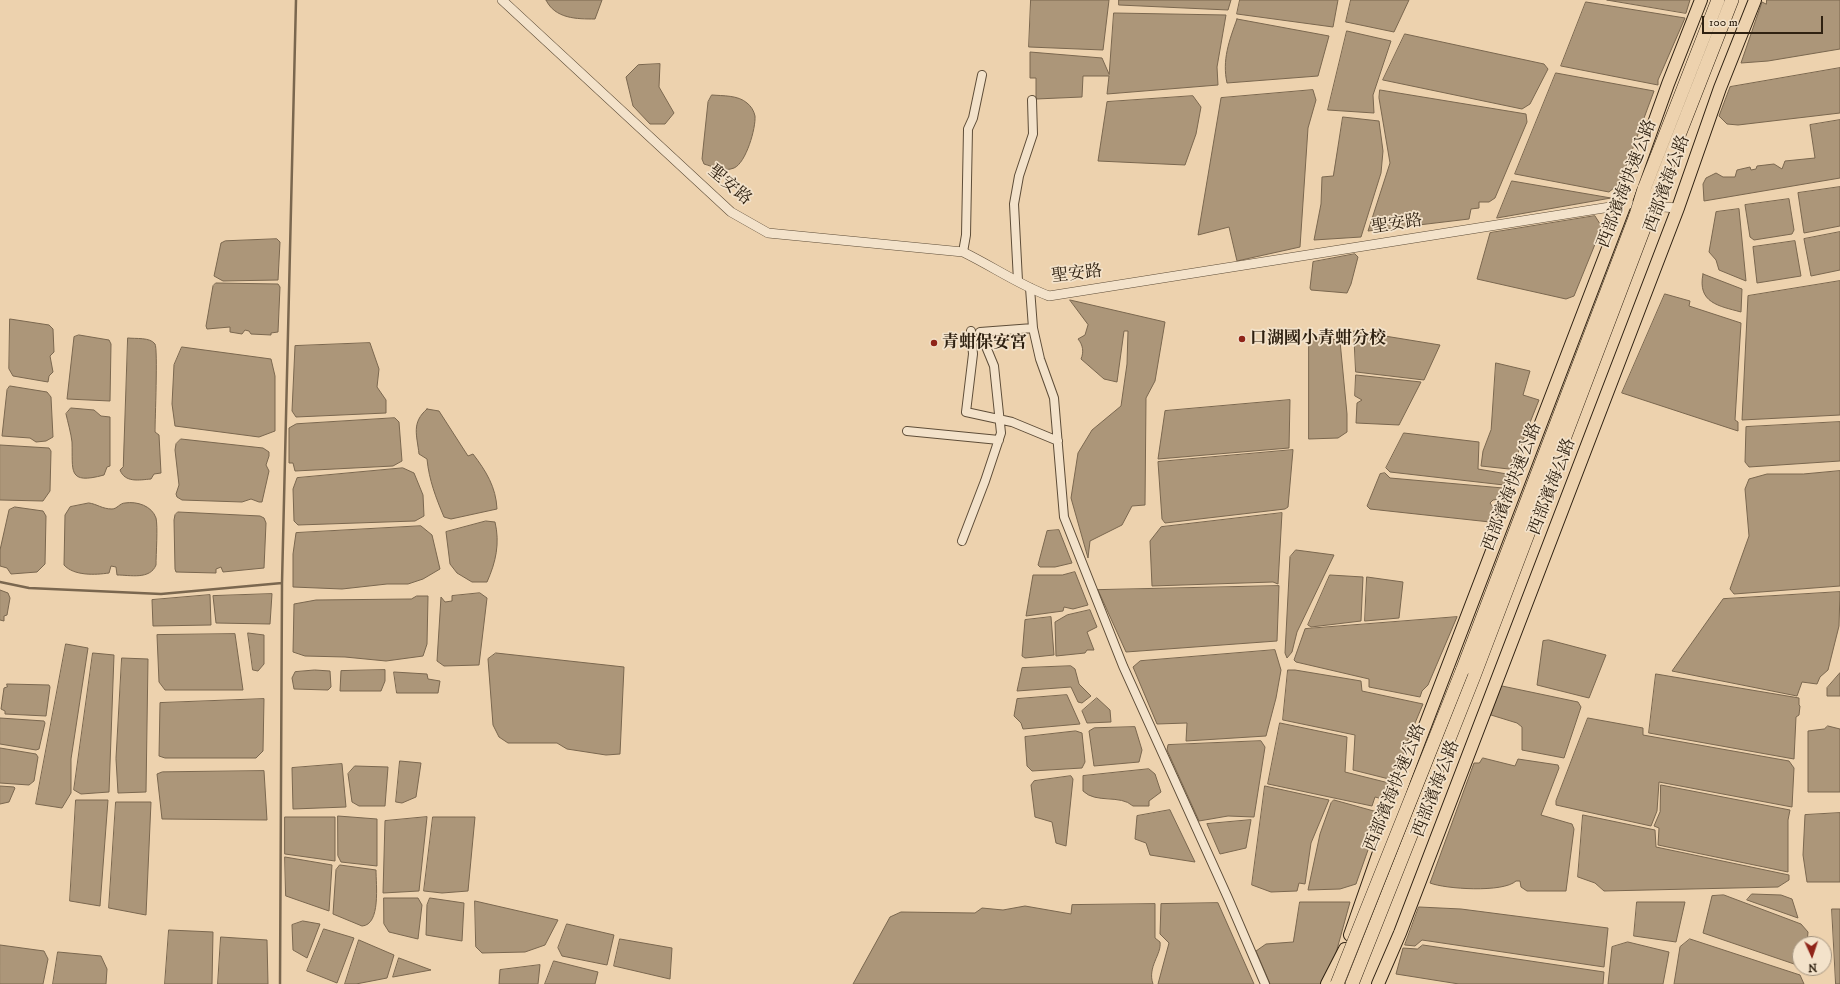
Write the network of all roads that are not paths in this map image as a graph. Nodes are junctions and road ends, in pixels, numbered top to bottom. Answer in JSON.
{"nodes":[{"id":1,"x":502,"y":0,"type":"edge"},
{"id":2,"x":1700,"y":0,"type":"edge"},
{"id":3,"x":1718,"y":0,"type":"edge"},
{"id":4,"x":1732,"y":0,"type":"edge"},
{"id":5,"x":1755,"y":0,"type":"edge"},
{"id":6,"x":982,"y":75,"type":"dead end"},
{"id":7,"x":1032,"y":100,"type":"dead end"},
{"id":8,"x":1650,"y":191,"type":"junction"},
{"id":9,"x":1625,"y":204,"type":"junction"},
{"id":10,"x":1678,"y":208,"type":"junction"},
{"id":11,"x":963,"y":252,"type":"junction"},
{"id":12,"x":1018,"y":281,"type":"junction"},
{"id":13,"x":1030,"y":288,"type":"junction"},
{"id":14,"x":1033,"y":328,"type":"junction"},
{"id":15,"x":971,"y":331,"type":"dead end"},
{"id":16,"x":1000,"y":418,"type":"junction"},
{"id":17,"x":907,"y":431,"type":"dead end"},
{"id":18,"x":999,"y":440,"type":"junction"},
{"id":19,"x":1058,"y":441,"type":"junction"},
{"id":20,"x":962,"y":541,"type":"dead end"},
{"id":21,"x":1468,"y":673,"type":"junction"},
{"id":22,"x":1344,"y":949,"type":"junction"},
{"id":23,"x":1265,"y":984,"type":"edge"},
{"id":24,"x":1327,"y":984,"type":"edge"},
{"id":25,"x":1337,"y":984,"type":"edge"},
{"id":26,"x":1352,"y":984,"type":"edge"},
{"id":27,"x":1378,"y":984,"type":"edge"}],
"edges":[{"from":1,"to":11,"type":"street","name":"聖安路"},
{"from":2,"to":9,"type":"main road","name":"西部濱海公路"},
{"from":3,"to":8,"type":"highway","name":"西部濱海快速公路"},
{"from":4,"to":8,"type":"highway","name":"西部濱海快速公路"},
{"from":5,"to":10,"type":"main road","name":"西部濱海公路"},
{"from":6,"to":11,"type":"street"},
{"from":7,"to":12,"type":"street"},
{"from":8,"to":21,"type":"highway","name":"西部濱海快速公路","bridge":true},
{"from":9,"to":10,"type":"street","name":"聖安路"},
{"from":9,"to":13,"type":"street","name":"聖安路"},
{"from":9,"to":22,"type":"main road","name":"西部濱海公路"},
{"from":10,"to":27,"type":"main road","name":"西部濱海公路"},
{"from":11,"to":12,"type":"street","name":"聖安路"},
{"from":12,"to":13,"type":"street","name":"聖安路"},
{"from":13,"to":14,"type":"street"},
{"from":14,"to":16,"type":"street"},
{"from":14,"to":19,"type":"street"},
{"from":15,"to":16,"type":"street"},
{"from":16,"to":18,"type":"street"},
{"from":16,"to":19,"type":"street"},
{"from":17,"to":18,"type":"street"},
{"from":18,"to":20,"type":"street"},
{"from":19,"to":23,"type":"street"},
{"from":21,"to":25,"type":"highway","name":"西部濱海快速公路","bridge":true},
{"from":21,"to":26,"type":"highway","name":"西部濱海快速公路"},
{"from":22,"to":24,"type":"main road"},
{"from":22,"to":25,"type":"main road","name":"西部濱海公路"}]}
